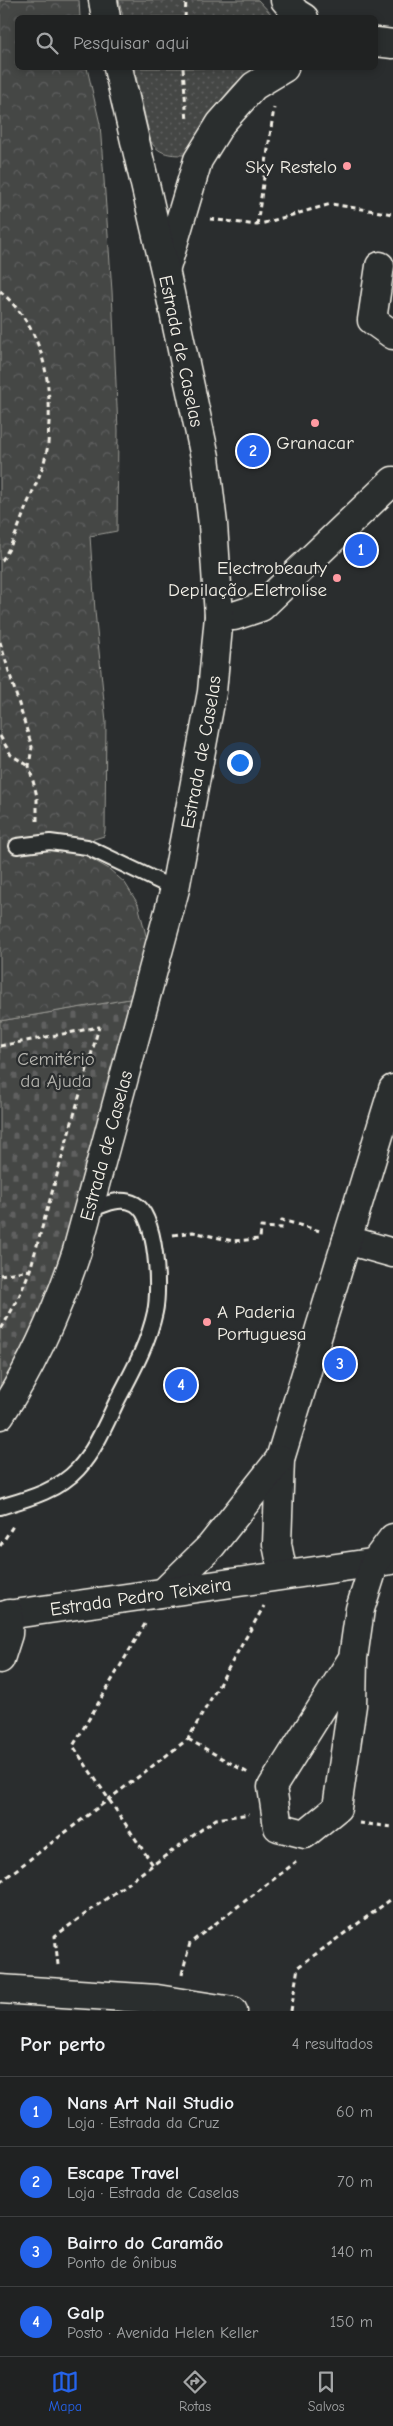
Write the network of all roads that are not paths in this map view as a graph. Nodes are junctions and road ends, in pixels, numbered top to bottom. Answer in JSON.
{"nodes":[{"id":1,"x":103,"y":0,"type":"edge"},
{"id":2,"x":285,"y":0,"type":"edge"},
{"id":3,"x":106,"y":15,"type":"edge"},
{"id":4,"x":299,"y":15,"type":"edge"},
{"id":5,"x":378,"y":42,"type":"edge"},
{"id":6,"x":393,"y":44,"type":"edge"},
{"id":7,"x":118,"y":70,"type":"edge"},
{"id":8,"x":280,"y":70,"type":"edge"},
{"id":9,"x":380,"y":266,"type":"dead end"},
{"id":10,"x":165,"y":270,"type":"junction"},
{"id":11,"x":393,"y":335,"type":"edge"},
{"id":12,"x":393,"y":481,"type":"edge"},
{"id":13,"x":219,"y":616,"type":"junction"},
{"id":14,"x":17,"y":846,"type":"dead end"},
{"id":15,"x":176,"y":889,"type":"junction"},
{"id":16,"x":393,"y":1089,"type":"edge"},
{"id":17,"x":87,"y":1211,"type":"junction"},
{"id":18,"x":347,"y":1240,"type":"junction"},
{"id":19,"x":393,"y":1253,"type":"edge"},
{"id":20,"x":0,"y":1415,"type":"edge"},
{"id":21,"x":280,"y":1460,"type":"junction"},
{"id":22,"x":0,"y":1507,"type":"edge"},
{"id":23,"x":393,"y":1538,"type":"edge"},
{"id":24,"x":384,"y":1561,"type":"edge"},
{"id":25,"x":283,"y":1574,"type":"junction"},
{"id":26,"x":164,"y":1592,"type":"junction"},
{"id":27,"x":4,"y":1615,"type":"edge"},
{"id":28,"x":353,"y":1658,"type":"junction"},
{"id":29,"x":0,"y":1660,"type":"edge"},
{"id":30,"x":0,"y":1989,"type":"edge"},
{"id":31,"x":234,"y":2011,"type":"edge"}],
"edges":[{"from":1,"to":3,"type":"street"},
{"from":2,"to":4,"type":"street"},
{"from":5,"to":6,"type":"street"},
{"from":7,"to":10,"type":"street","name":"Estrada de Caselas"},
{"from":8,"to":10,"type":"street"},
{"from":9,"to":11,"type":"street"},
{"from":10,"to":13,"type":"street","name":"Estrada de Caselas"},
{"from":12,"to":13,"type":"street"},
{"from":13,"to":15,"type":"street","name":"Estrada de Caselas"},
{"from":14,"to":15,"type":"lane"},
{"from":15,"to":17,"type":"street","name":"Estrada de Caselas"},
{"from":16,"to":18,"type":"street"},
{"from":17,"to":20,"type":"street","name":"Estrada de Caselas"},
{"from":17,"to":22,"type":"lane"},
{"from":18,"to":19,"type":"street"},
{"from":18,"to":21,"type":"street"},
{"from":21,"to":25,"type":"street"},
{"from":21,"to":26,"type":"street"},
{"from":23,"to":24,"type":"street"},
{"from":24,"to":25,"type":"street","name":"Estrada Pedro Teixeira"},
{"from":24,"to":28,"type":"street"},
{"from":25,"to":26,"type":"street","name":"Estrada Pedro Teixeira"},
{"from":26,"to":27,"type":"street","name":"Estrada Pedro Teixeira"},
{"from":27,"to":29,"type":"street"},
{"from":28,"to":28,"type":"street"},
{"from":30,"to":31,"type":"street"}]}
